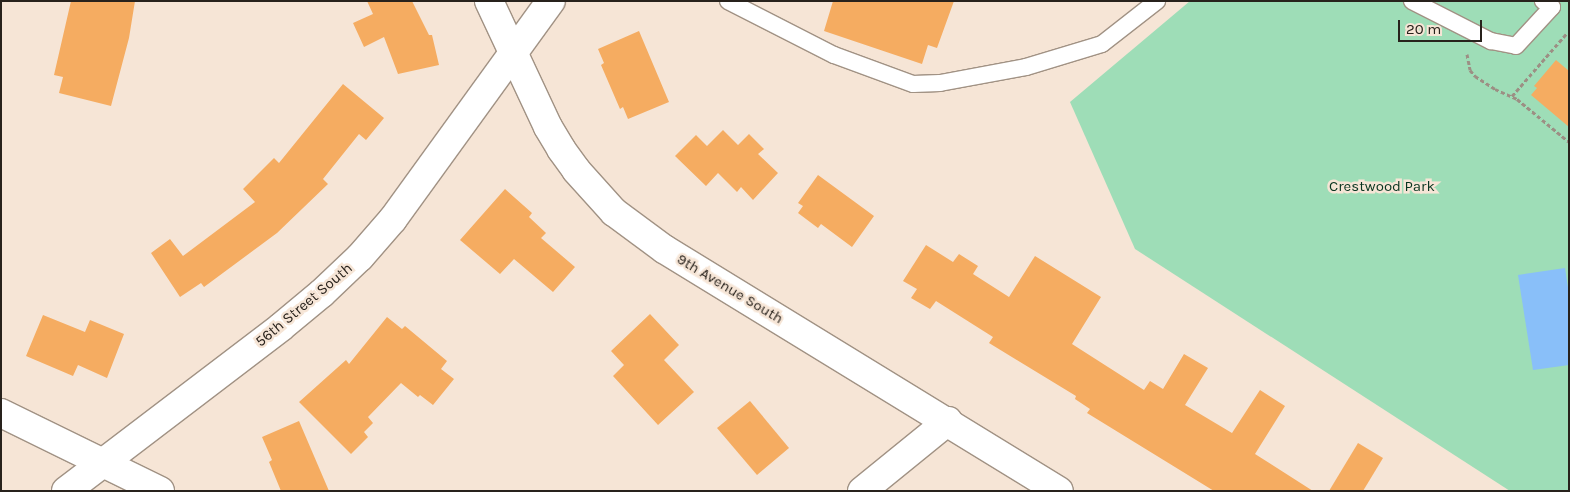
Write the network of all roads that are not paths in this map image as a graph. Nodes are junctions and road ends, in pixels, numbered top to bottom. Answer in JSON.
{"nodes":[{"id":1,"x":488,"y":1,"type":"edge"},
{"id":2,"x":552,"y":1,"type":"edge"},
{"id":3,"x":728,"y":1,"type":"edge"},
{"id":4,"x":1156,"y":1,"type":"edge"},
{"id":5,"x":1412,"y":1,"type":"edge"},
{"id":6,"x":1543,"y":1,"type":"edge"},
{"id":7,"x":514,"y":55,"type":"junction"},
{"id":8,"x":1,"y":413,"type":"edge"},
{"id":9,"x":948,"y":422,"type":"junction"},
{"id":10,"x":104,"y":462,"type":"junction"},
{"id":11,"x":66,"y":491,"type":"edge"},
{"id":12,"x":160,"y":491,"type":"edge"},
{"id":13,"x":862,"y":491,"type":"edge"},
{"id":14,"x":1059,"y":491,"type":"edge"}],
"edges":[{"from":1,"to":7,"type":"street","name":"9th Avenue South"},
{"from":2,"to":7,"type":"street","name":"56th Street South"},
{"from":3,"to":4,"type":"lane"},
{"from":5,"to":6,"type":"lane"},
{"from":7,"to":9,"type":"street","name":"9th Avenue South"},
{"from":7,"to":10,"type":"street","name":"56th Street South"},
{"from":8,"to":10,"type":"street"},
{"from":9,"to":13,"type":"street"},
{"from":9,"to":14,"type":"street","name":"9th Avenue South"},
{"from":10,"to":11,"type":"street","name":"56th Street South"},
{"from":10,"to":12,"type":"street"}]}
